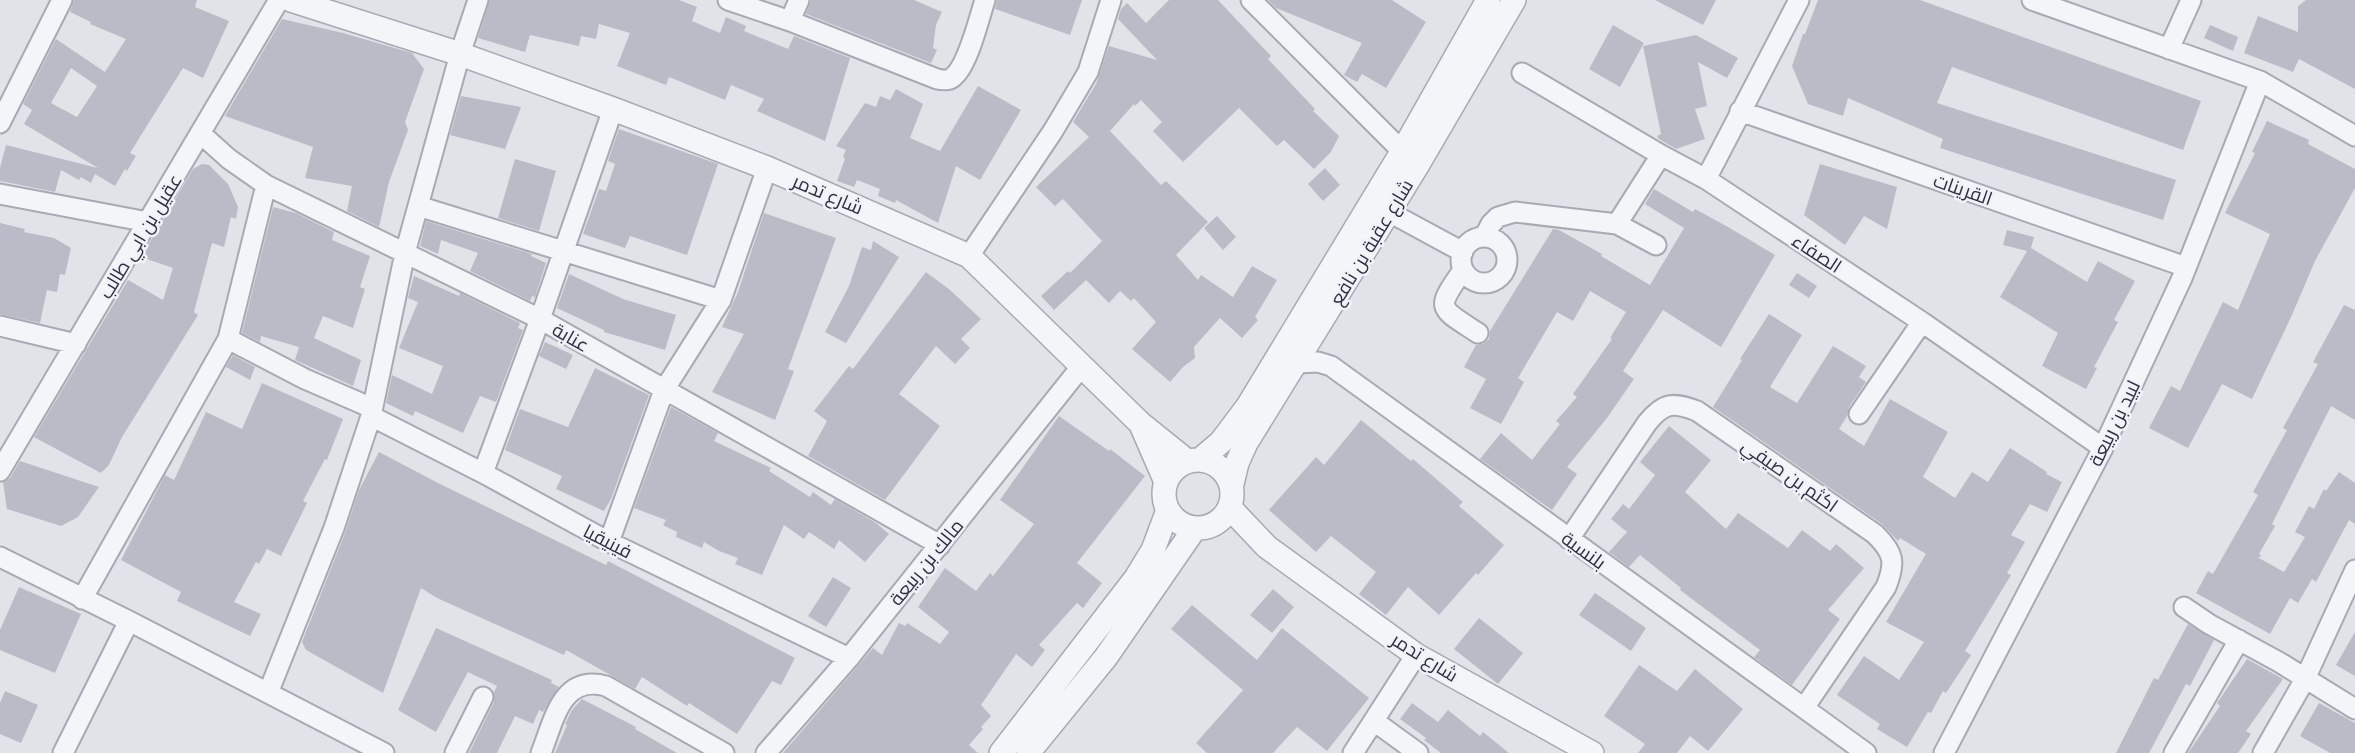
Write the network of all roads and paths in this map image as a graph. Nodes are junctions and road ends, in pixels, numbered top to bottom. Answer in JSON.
{"nodes":[{"id":1,"x":62,"y":0,"type":"edge"},
{"id":2,"x":279,"y":0,"type":"edge"},
{"id":3,"x":291,"y":0,"type":"edge"},
{"id":4,"x":478,"y":0,"type":"edge"},
{"id":5,"x":728,"y":0,"type":"edge"},
{"id":6,"x":799,"y":0,"type":"edge"},
{"id":7,"x":985,"y":0,"type":"edge"},
{"id":8,"x":1111,"y":0,"type":"edge"},
{"id":9,"x":1251,"y":0,"type":"edge"},
{"id":10,"x":1488,"y":0,"type":"edge"},
{"id":11,"x":1514,"y":0,"type":"edge"},
{"id":12,"x":1799,"y":0,"type":"edge"},
{"id":13,"x":2032,"y":0,"type":"edge"},
{"id":14,"x":2191,"y":0,"type":"edge"},
{"id":15,"x":790,"y":21,"type":"junction"},
{"id":16,"x":2169,"y":49,"type":"junction"},
{"id":17,"x":460,"y":54,"type":"junction"},
{"id":18,"x":1522,"y":73,"type":"dead end"},
{"id":19,"x":2260,"y":81,"type":"junction"},
{"id":20,"x":613,"y":109,"type":"junction"},
{"id":21,"x":1740,"y":111,"type":"junction"},
{"id":22,"x":0,"y":123,"type":"edge"},
{"id":23,"x":200,"y":133,"type":"junction"},
{"id":24,"x":2355,"y":136,"type":"edge"},
{"id":25,"x":1661,"y":155,"type":"junction"},
{"id":26,"x":1409,"y":159,"type":"junction"},
{"id":27,"x":767,"y":169,"type":"junction"},
{"id":28,"x":1706,"y":179,"type":"junction"},
{"id":29,"x":267,"y":185,"type":"junction"},
{"id":30,"x":0,"y":194,"type":"edge"},
{"id":31,"x":418,"y":206,"type":"junction"},
{"id":32,"x":1388,"y":212,"type":"junction"},
{"id":33,"x":148,"y":222,"type":"junction"},
{"id":34,"x":1617,"y":224,"type":"junction"},
{"id":35,"x":1485,"y":237,"type":"junction"},
{"id":36,"x":1656,"y":245,"type":"dead end"},
{"id":37,"x":564,"y":252,"type":"junction"},
{"id":38,"x":405,"y":253,"type":"junction"},
{"id":39,"x":969,"y":256,"type":"junction"},
{"id":40,"x":1463,"y":261,"type":"junction"},
{"id":41,"x":2186,"y":267,"type":"junction"},
{"id":42,"x":722,"y":300,"type":"junction"},
{"id":43,"x":540,"y":319,"type":"junction"},
{"id":44,"x":1922,"y":322,"type":"junction"},
{"id":45,"x":0,"y":326,"type":"edge"},
{"id":46,"x":1478,"y":333,"type":"dead end"},
{"id":47,"x":228,"y":339,"type":"junction"},
{"id":48,"x":76,"y":344,"type":"junction"},
{"id":49,"x":1297,"y":363,"type":"junction"},
{"id":50,"x":1081,"y":367,"type":"junction"},
{"id":51,"x":664,"y":390,"type":"junction"},
{"id":52,"x":372,"y":412,"type":"junction"},
{"id":53,"x":1859,"y":414,"type":"dead end"},
{"id":54,"x":1141,"y":424,"type":"junction"},
{"id":55,"x":2104,"y":448,"type":"junction"},
{"id":56,"x":1194,"y":460,"type":"junction"},
{"id":57,"x":0,"y":471,"type":"edge"},
{"id":58,"x":483,"y":473,"type":"junction"},
{"id":59,"x":1166,"y":482,"type":"junction"},
{"id":60,"x":1231,"y":484,"type":"junction"},
{"id":61,"x":1168,"y":510,"type":"junction"},
{"id":62,"x":1213,"y":520,"type":"junction"},
{"id":63,"x":1569,"y":539,"type":"junction"},
{"id":64,"x":608,"y":542,"type":"junction"},
{"id":65,"x":940,"y":545,"type":"junction"},
{"id":66,"x":0,"y":557,"type":"edge"},
{"id":67,"x":2355,"y":570,"type":"edge"},
{"id":68,"x":82,"y":599,"type":"junction"},
{"id":69,"x":2184,"y":607,"type":"dead end"},
{"id":70,"x":129,"y":621,"type":"junction"},
{"id":71,"x":2239,"y":640,"type":"junction"},
{"id":72,"x":1416,"y":655,"type":"junction"},
{"id":73,"x":849,"y":658,"type":"junction"},
{"id":74,"x":2305,"y":680,"type":"junction"},
{"id":75,"x":268,"y":693,"type":"junction"},
{"id":76,"x":483,"y":696,"type":"dead end"},
{"id":77,"x":1804,"y":708,"type":"junction"},
{"id":78,"x":2355,"y":709,"type":"edge"},
{"id":79,"x":1374,"y":721,"type":"junction"},
{"id":80,"x":2273,"y":750,"type":"edge"},
{"id":81,"x":63,"y":753,"type":"edge"},
{"id":82,"x":384,"y":753,"type":"edge"},
{"id":83,"x":455,"y":753,"type":"edge"},
{"id":84,"x":541,"y":753,"type":"edge"},
{"id":85,"x":724,"y":753,"type":"edge"},
{"id":86,"x":766,"y":753,"type":"edge"},
{"id":87,"x":1001,"y":753,"type":"edge"},
{"id":88,"x":1028,"y":753,"type":"edge"},
{"id":89,"x":1353,"y":753,"type":"edge"},
{"id":90,"x":1418,"y":753,"type":"edge"},
{"id":91,"x":1592,"y":753,"type":"edge"},
{"id":92,"x":1866,"y":753,"type":"edge"},
{"id":93,"x":1944,"y":753,"type":"edge"},
{"id":94,"x":2174,"y":753,"type":"edge"}],
"edges":[{"from":1,"to":22,"type":"street"},
{"from":2,"to":23,"type":"street","name":"عقيل بن ابي طالب"},
{"from":3,"to":17,"type":"street","name":"شارع تدمر"},
{"from":4,"to":17,"type":"street"},
{"from":5,"to":15,"type":"street"},
{"from":6,"to":15,"type":"street"},
{"from":7,"to":15,"type":"street"},
{"from":8,"to":39,"type":"street"},
{"from":9,"to":26,"type":"street"},
{"from":10,"to":26,"type":"street","name":"شارع عقبة بن نافع"},
{"from":11,"to":26,"type":"street","name":"شارع عقبة بن نافع"},
{"from":12,"to":21,"type":"street"},
{"from":13,"to":16,"type":"street"},
{"from":14,"to":16,"type":"street"},
{"from":16,"to":19,"type":"street"},
{"from":17,"to":20,"type":"street","name":"شارع تدمر"},
{"from":17,"to":31,"type":"street"},
{"from":18,"to":25,"type":"street","name":"الصفاء"},
{"from":19,"to":24,"type":"street"},
{"from":19,"to":41,"type":"street","name":"لبيد بن ربيعة"},
{"from":20,"to":27,"type":"street","name":"شارع تدمر"},
{"from":20,"to":37,"type":"street"},
{"from":21,"to":28,"type":"street"},
{"from":21,"to":41,"type":"street","name":"القرينات"},
{"from":23,"to":29,"type":"street","name":"عنابة"},
{"from":23,"to":33,"type":"street","name":"عقيل بن ابي طالب"},
{"from":25,"to":28,"type":"street","name":"الصفاء"},
{"from":25,"to":34,"type":"street"},
{"from":26,"to":32,"type":"street","name":"شارع عقبة بن نافع"},
{"from":26,"to":56,"type":"street","name":"شارع عقبة بن نافع"},
{"from":27,"to":39,"type":"street","name":"شارع تدمر"},
{"from":27,"to":42,"type":"street"},
{"from":28,"to":44,"type":"street","name":"الصفاء"},
{"from":29,"to":38,"type":"street","name":"عنابة"},
{"from":29,"to":47,"type":"street"},
{"from":30,"to":33,"type":"street"},
{"from":31,"to":37,"type":"street"},
{"from":31,"to":38,"type":"street"},
{"from":32,"to":40,"type":"street"},
{"from":32,"to":49,"type":"street","name":"شارع عقبة بن نافع"},
{"from":33,"to":48,"type":"street","name":"عقيل بن ابي طالب"},
{"from":34,"to":35,"type":"street"},
{"from":34,"to":36,"type":"street"},
{"from":35,"to":40,"type":"street"},
{"from":35,"to":40,"type":"street"},
{"from":37,"to":42,"type":"street"},
{"from":37,"to":43,"type":"street"},
{"from":38,"to":43,"type":"street","name":"عنابة"},
{"from":38,"to":52,"type":"street"},
{"from":39,"to":50,"type":"street","name":"شارع تدمر"},
{"from":40,"to":46,"type":"street"},
{"from":41,"to":55,"type":"street","name":"لبيد بن ربيعة"},
{"from":42,"to":51,"type":"street"},
{"from":43,"to":51,"type":"street","name":"عنابة"},
{"from":43,"to":58,"type":"street"},
{"from":44,"to":53,"type":"street"},
{"from":44,"to":55,"type":"street","name":"الصفاء"},
{"from":45,"to":48,"type":"street"},
{"from":47,"to":52,"type":"street","name":"فينيقيا"},
{"from":47,"to":68,"type":"street"},
{"from":48,"to":57,"type":"street","name":"عقيل بن ابي طالب"},
{"from":49,"to":60,"type":"street","name":"شارع عقبة بن نافع"},
{"from":49,"to":63,"type":"street","name":"بلنسية"},
{"from":50,"to":54,"type":"street","name":"شارع تدمر"},
{"from":50,"to":65,"type":"street","name":"مالك بن ربيعة"},
{"from":51,"to":64,"type":"street"},
{"from":51,"to":65,"type":"street","name":"عنابة"},
{"from":52,"to":58,"type":"street","name":"فينيقيا"},
{"from":52,"to":75,"type":"street"},
{"from":54,"to":56,"type":"street","name":"شارع تدمر"},
{"from":54,"to":59,"type":"street","name":"شارع تدمر"},
{"from":55,"to":93,"type":"street","name":"لبيد بن ربيعة"},
{"from":56,"to":59,"type":"street"},
{"from":56,"to":60,"type":"street"},
{"from":58,"to":64,"type":"street","name":"فينيقيا"},
{"from":59,"to":61,"type":"street"},
{"from":60,"to":62,"type":"street"},
{"from":61,"to":62,"type":"street"},
{"from":61,"to":87,"type":"street"},
{"from":62,"to":72,"type":"street","name":"شارع تدمر"},
{"from":62,"to":88,"type":"street"},
{"from":63,"to":77,"type":"street","name":"بلنسية"},
{"from":63,"to":77,"type":"street","name":"اكثم بن صيفي"},
{"from":64,"to":73,"type":"street","name":"فينيقيا"},
{"from":65,"to":73,"type":"street","name":"مالك بن ربيعة"},
{"from":66,"to":68,"type":"street"},
{"from":67,"to":74,"type":"street"},
{"from":68,"to":70,"type":"street"},
{"from":69,"to":71,"type":"street"},
{"from":70,"to":75,"type":"street"},
{"from":70,"to":81,"type":"street"},
{"from":71,"to":74,"type":"street"},
{"from":71,"to":94,"type":"street"},
{"from":72,"to":79,"type":"street"},
{"from":72,"to":91,"type":"street","name":"شارع تدمر"},
{"from":73,"to":86,"type":"street","name":"مالك بن ربيعة"},
{"from":74,"to":78,"type":"street"},
{"from":74,"to":80,"type":"street"},
{"from":75,"to":82,"type":"street"},
{"from":76,"to":83,"type":"street"},
{"from":77,"to":92,"type":"street","name":"بلنسية"},
{"from":79,"to":89,"type":"street"},
{"from":79,"to":90,"type":"street"},
{"from":84,"to":85,"type":"street"}]}
